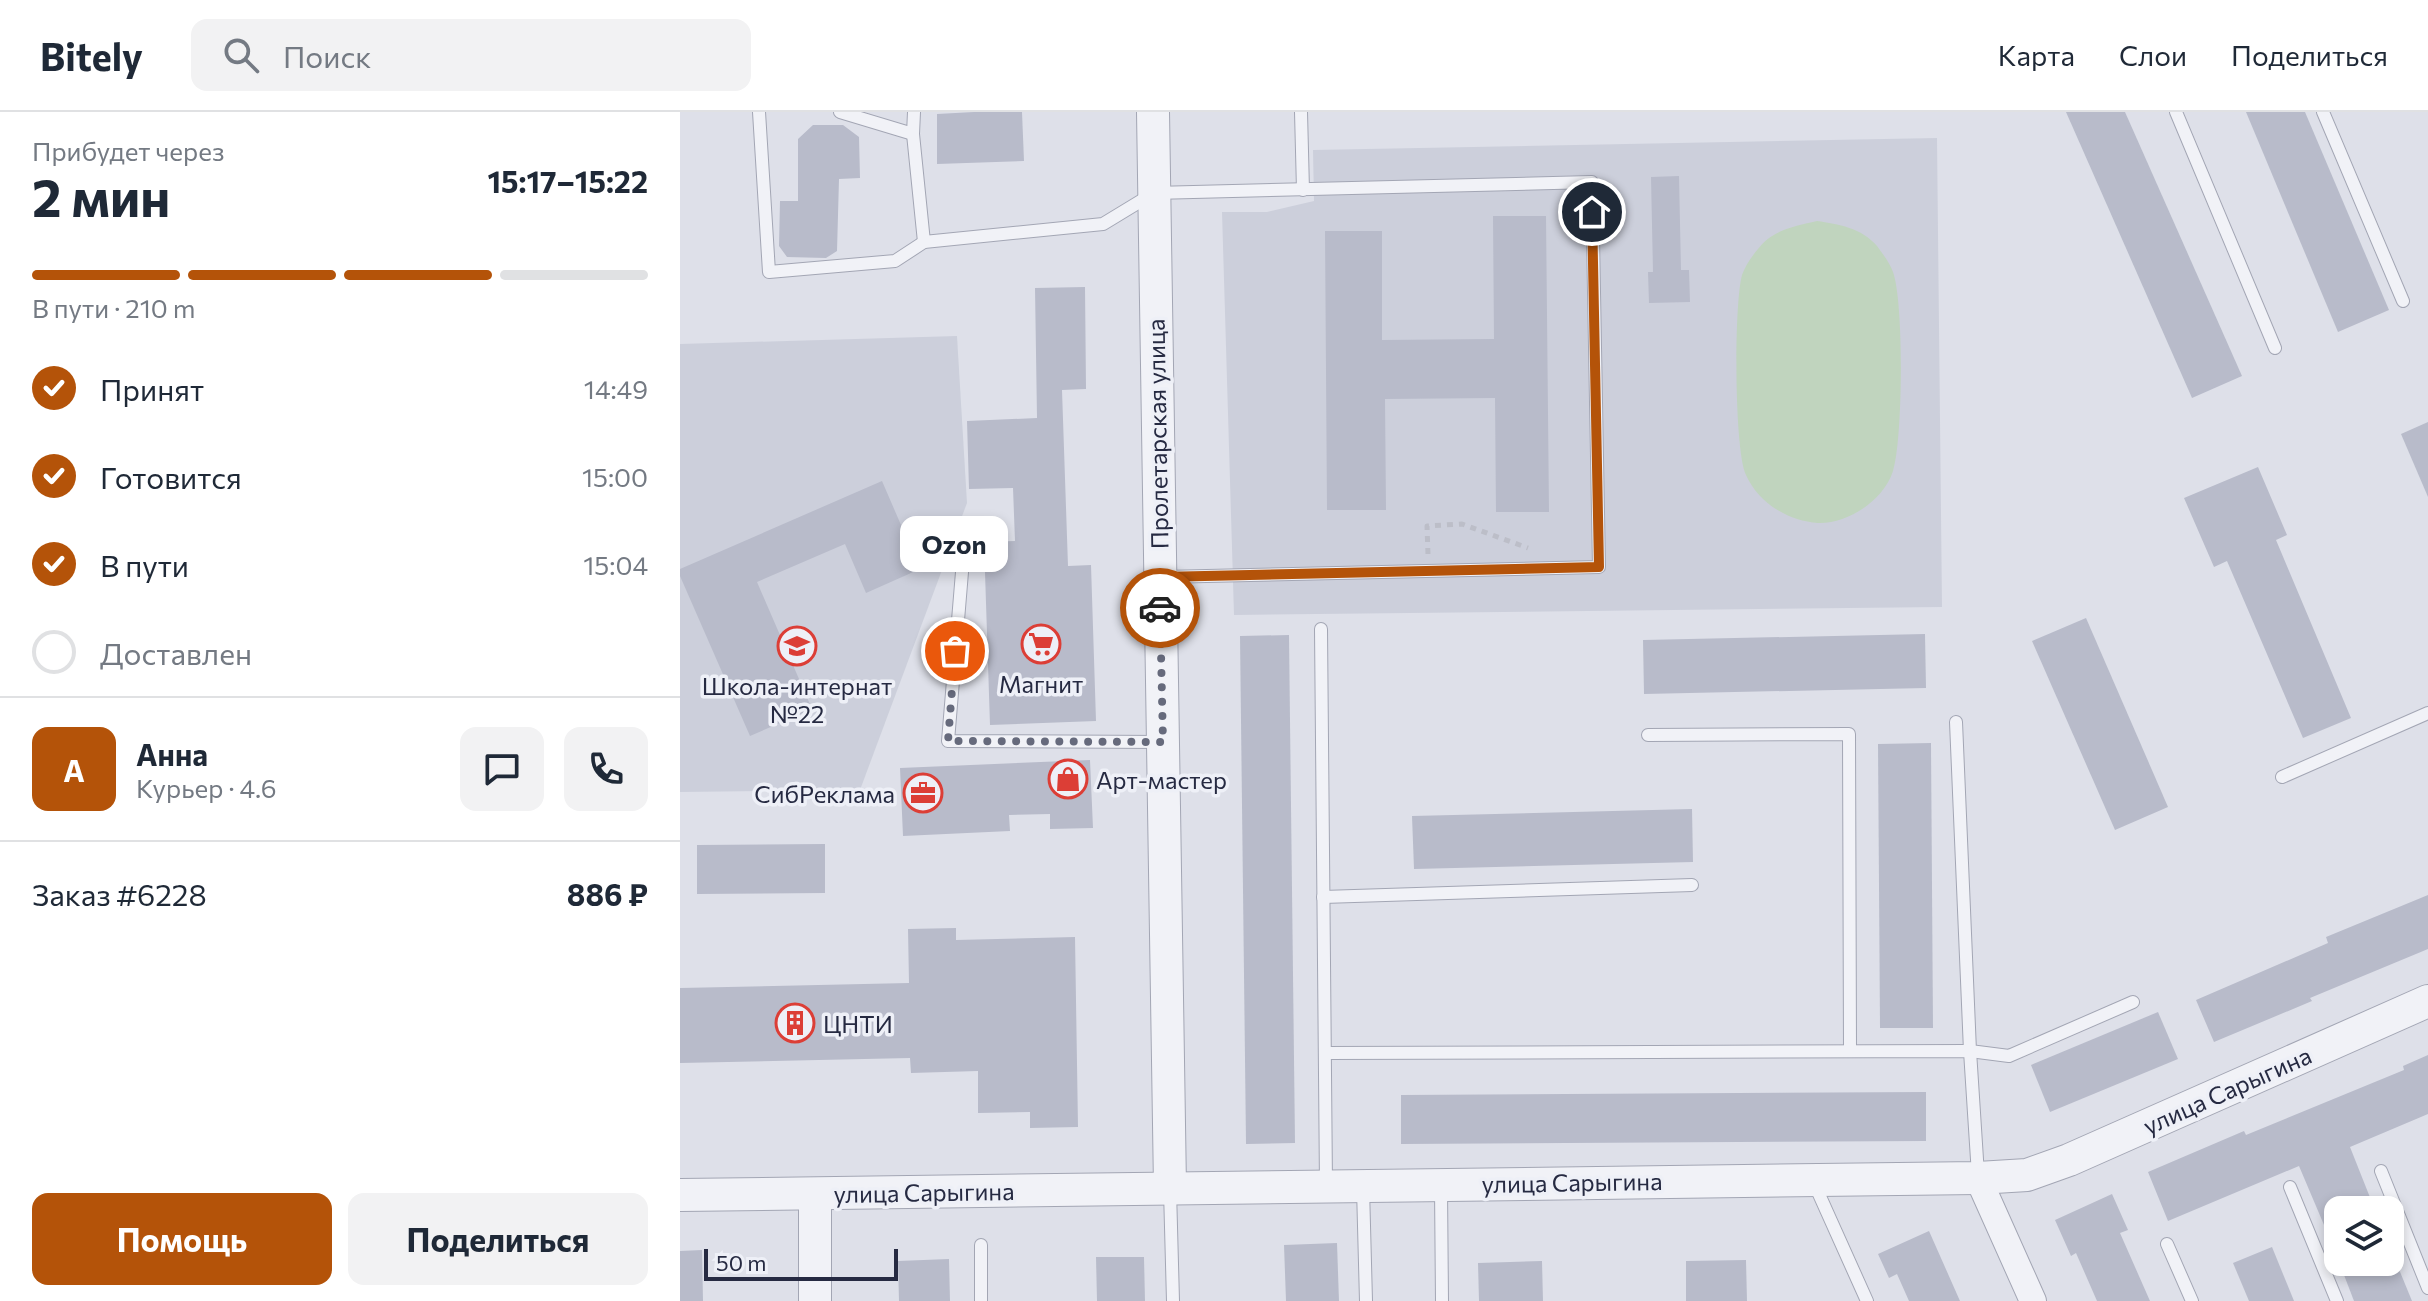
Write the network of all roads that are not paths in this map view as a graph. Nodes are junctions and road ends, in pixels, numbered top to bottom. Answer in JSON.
{"nodes":[{"id":1,"x":759,"y":112,"type":"edge"},
{"id":2,"x":840,"y":112,"type":"edge"},
{"id":3,"x":914,"y":112,"type":"edge"},
{"id":4,"x":1153,"y":112,"type":"edge"},
{"id":5,"x":1301,"y":112,"type":"edge"},
{"id":6,"x":2176,"y":112,"type":"edge"},
{"id":7,"x":2323,"y":112,"type":"edge"},
{"id":8,"x":913,"y":134,"type":"junction"},
{"id":9,"x":1303,"y":190,"type":"junction"},
{"id":10,"x":1154,"y":193,"type":"junction"},
{"id":11,"x":924,"y":242,"type":"junction"},
{"id":12,"x":2403,"y":301,"type":"dead end"},
{"id":13,"x":2275,"y":348,"type":"dead end"},
{"id":14,"x":963,"y":560,"type":"dead end"},
{"id":15,"x":1160,"y":577,"type":"junction"},
{"id":16,"x":1321,"y":629,"type":"dead end"},
{"id":17,"x":2428,"y":713,"type":"edge"},
{"id":18,"x":1956,"y":722,"type":"dead end"},
{"id":19,"x":1648,"y":735,"type":"dead end"},
{"id":20,"x":1163,"y":742,"type":"junction"},
{"id":21,"x":2282,"y":777,"type":"dead end"},
{"id":22,"x":1692,"y":885,"type":"dead end"},
{"id":23,"x":1323,"y":897,"type":"junction"},
{"id":24,"x":2428,"y":1001,"type":"edge"},
{"id":25,"x":2133,"y":1002,"type":"dead end"},
{"id":26,"x":1850,"y":1050,"type":"junction"},
{"id":27,"x":1970,"y":1051,"type":"junction"},
{"id":28,"x":1325,"y":1053,"type":"junction"},
{"id":29,"x":2381,"y":1171,"type":"dead end"},
{"id":30,"x":1978,"y":1178,"type":"junction"},
{"id":31,"x":1812,"y":1180,"type":"junction"},
{"id":32,"x":1363,"y":1184,"type":"junction"},
{"id":33,"x":1441,"y":1184,"type":"junction"},
{"id":34,"x":1326,"y":1185,"type":"junction"},
{"id":35,"x":1170,"y":1187,"type":"junction"},
{"id":36,"x":2290,"y":1187,"type":"dead end"},
{"id":37,"x":815,"y":1194,"type":"junction"},
{"id":38,"x":680,"y":1195,"type":"edge"},
{"id":39,"x":2167,"y":1244,"type":"dead end"},
{"id":40,"x":981,"y":1245,"type":"dead end"},
{"id":41,"x":2428,"y":1288,"type":"edge"},
{"id":42,"x":815,"y":1301,"type":"edge"},
{"id":43,"x":981,"y":1301,"type":"edge"},
{"id":44,"x":1173,"y":1301,"type":"edge"},
{"id":45,"x":1366,"y":1301,"type":"edge"},
{"id":46,"x":1442,"y":1301,"type":"edge"},
{"id":47,"x":1867,"y":1301,"type":"edge"},
{"id":48,"x":2033,"y":1301,"type":"edge"},
{"id":49,"x":2192,"y":1301,"type":"edge"},
{"id":50,"x":2337,"y":1301,"type":"edge"}],
"edges":[{"from":1,"to":11,"type":"lane"},
{"from":2,"to":8,"type":"lane"},
{"from":3,"to":8,"type":"lane"},
{"from":4,"to":10,"type":"street","name":"Пролетарская улица"},
{"from":5,"to":9,"type":"lane"},
{"from":6,"to":13,"type":"lane"},
{"from":7,"to":12,"type":"lane"},
{"from":8,"to":11,"type":"lane"},
{"from":9,"to":10,"type":"lane"},
{"from":9,"to":15,"type":"lane"},
{"from":10,"to":11,"type":"lane"},
{"from":10,"to":15,"type":"street","name":"Пролетарская улица"},
{"from":14,"to":20,"type":"lane"},
{"from":15,"to":20,"type":"street","name":"Пролетарская улица"},
{"from":16,"to":23,"type":"lane"},
{"from":17,"to":21,"type":"lane"},
{"from":18,"to":27,"type":"lane"},
{"from":19,"to":26,"type":"lane"},
{"from":20,"to":35,"type":"street","name":"Пролетарская улица"},
{"from":22,"to":23,"type":"lane"},
{"from":23,"to":28,"type":"lane"},
{"from":24,"to":30,"type":"street","name":"улица Сарыгина"},
{"from":25,"to":27,"type":"lane"},
{"from":26,"to":27,"type":"lane"},
{"from":26,"to":28,"type":"lane"},
{"from":27,"to":30,"type":"lane"},
{"from":28,"to":34,"type":"lane"},
{"from":29,"to":41,"type":"lane"},
{"from":30,"to":31,"type":"street","name":"улица Сарыгина"},
{"from":30,"to":48,"type":"street"},
{"from":31,"to":33,"type":"street","name":"улица Сарыгина"},
{"from":31,"to":47,"type":"lane"},
{"from":32,"to":33,"type":"street","name":"улица Сарыгина"},
{"from":32,"to":34,"type":"street","name":"улица Сарыгина"},
{"from":32,"to":45,"type":"lane"},
{"from":33,"to":46,"type":"lane"},
{"from":34,"to":35,"type":"street","name":"улица Сарыгина"},
{"from":35,"to":37,"type":"street","name":"улица Сарыгина"},
{"from":35,"to":44,"type":"lane"},
{"from":36,"to":50,"type":"lane"},
{"from":37,"to":38,"type":"street","name":"улица Сарыгина"},
{"from":37,"to":42,"type":"street"},
{"from":39,"to":49,"type":"lane"},
{"from":40,"to":43,"type":"lane"}]}
